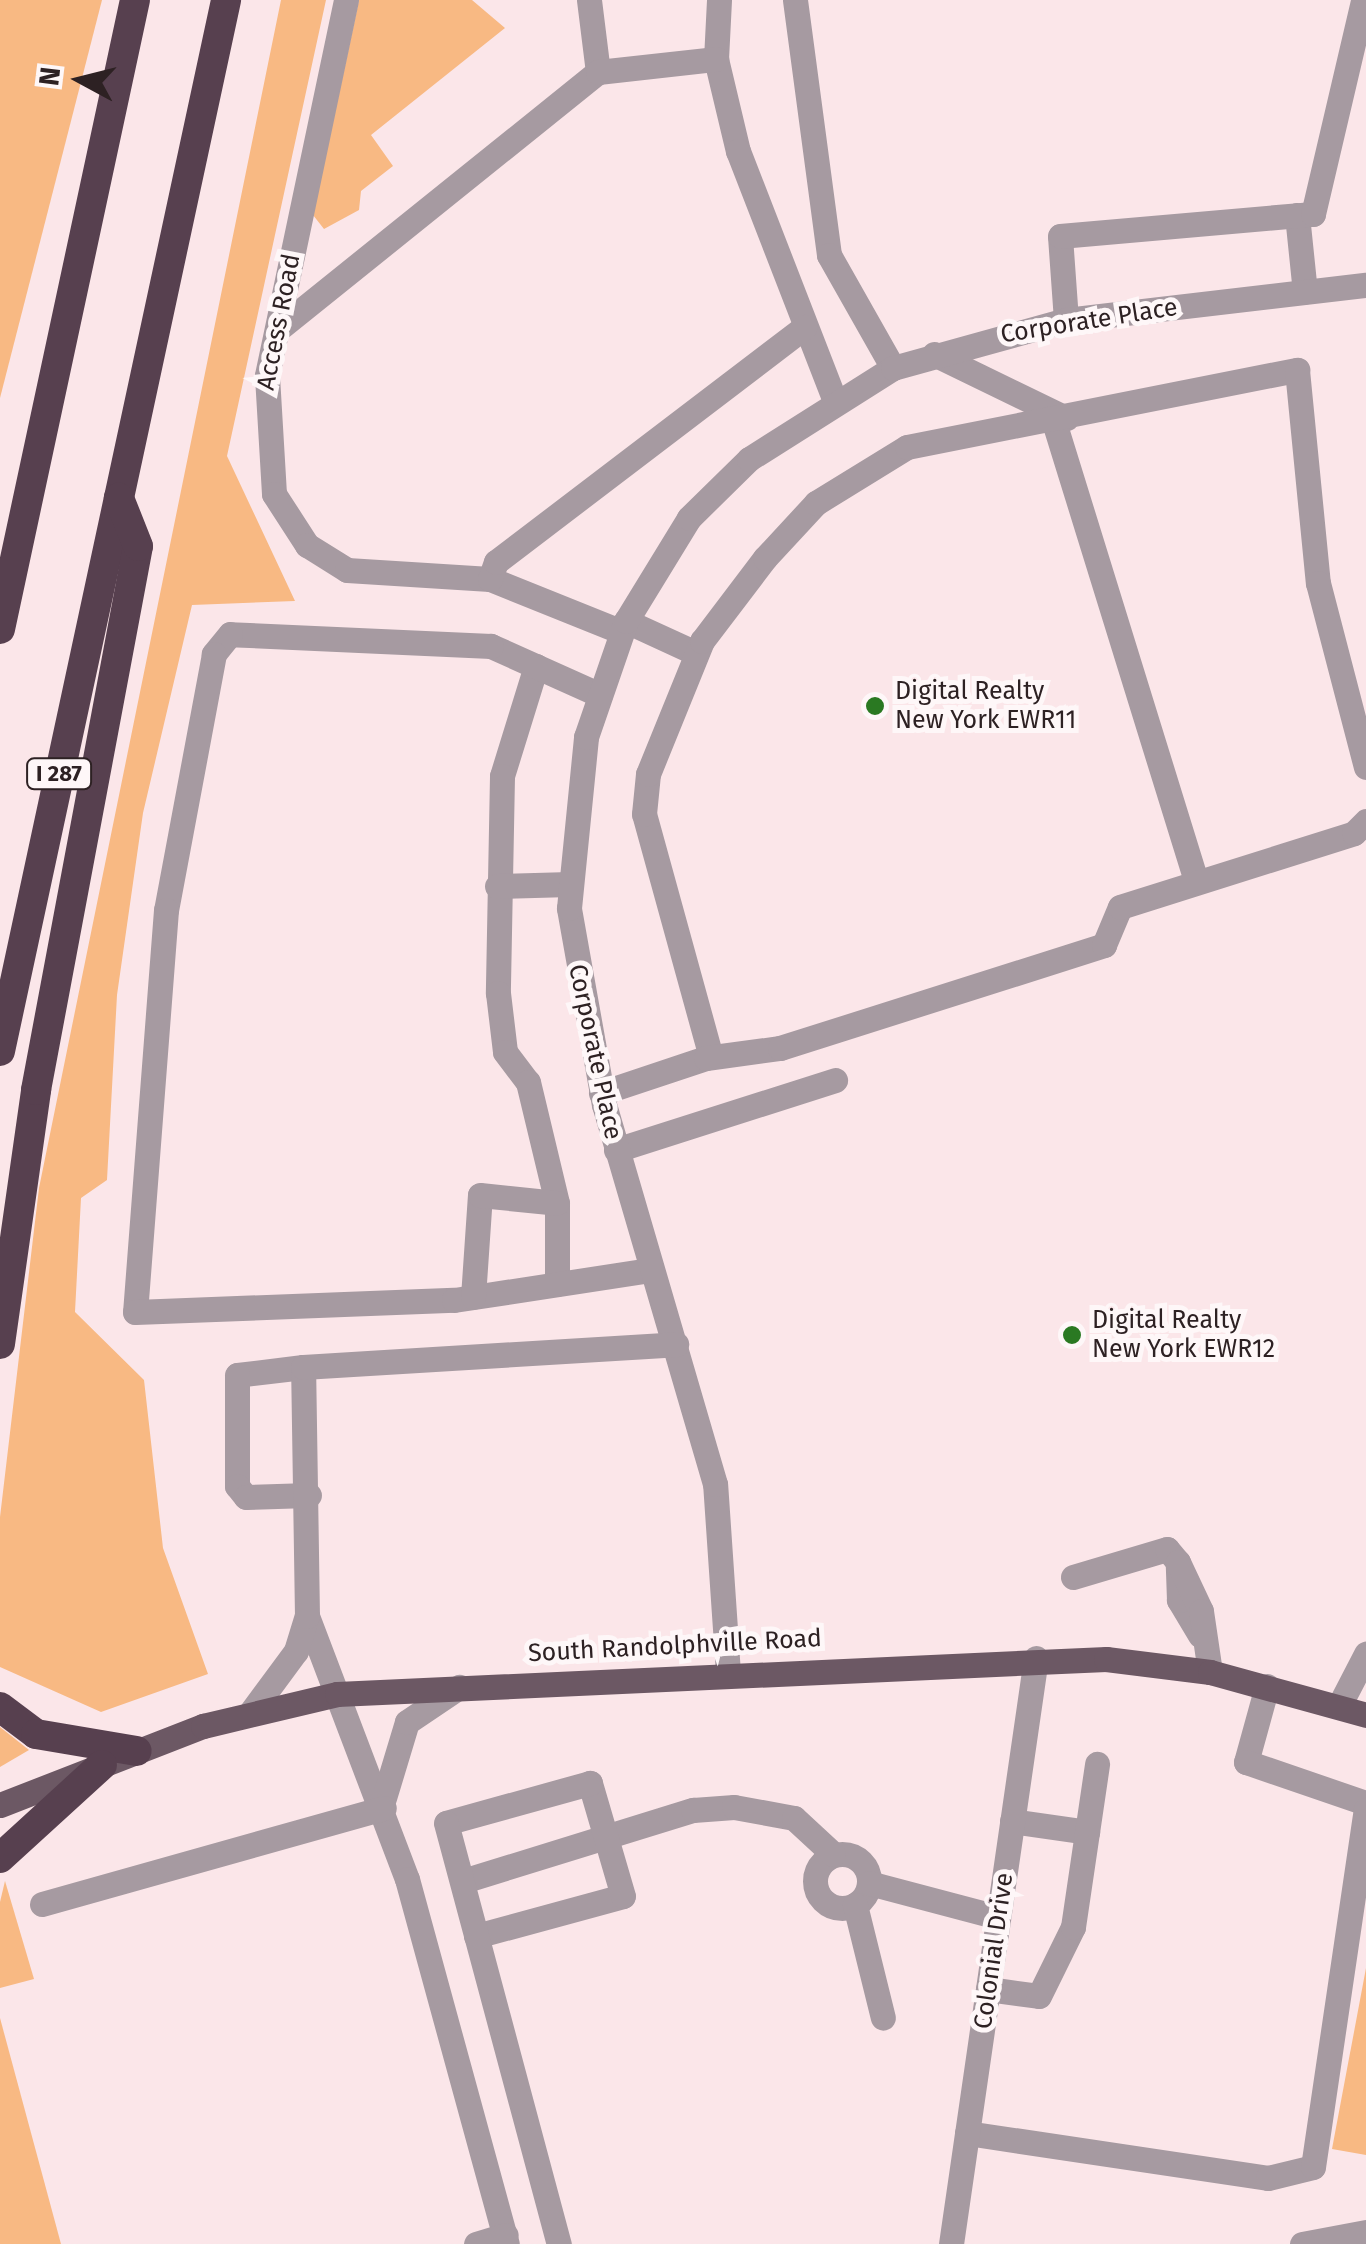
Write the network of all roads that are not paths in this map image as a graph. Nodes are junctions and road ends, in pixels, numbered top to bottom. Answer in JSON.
{"nodes":[{"id":1,"x":135,"y":0,"type":"edge"},
{"id":2,"x":226,"y":0,"type":"edge"},
{"id":3,"x":346,"y":0,"type":"edge"},
{"id":4,"x":589,"y":0,"type":"edge"},
{"id":5,"x":719,"y":0,"type":"edge"},
{"id":6,"x":796,"y":0,"type":"edge"},
{"id":7,"x":1363,"y":0,"type":"edge"},
{"id":8,"x":716,"y":59,"type":"junction"},
{"id":9,"x":598,"y":72,"type":"junction"},
{"id":10,"x":1297,"y":215,"type":"junction"},
{"id":11,"x":1366,"y":286,"type":"edge"},
{"id":12,"x":1305,"y":292,"type":"junction"},
{"id":13,"x":1066,"y":320,"type":"junction"},
{"id":14,"x":805,"y":327,"type":"junction"},
{"id":15,"x":277,"y":330,"type":"junction"},
{"id":16,"x":934,"y":354,"type":"junction"},
{"id":17,"x":893,"y":368,"type":"junction"},
{"id":18,"x":834,"y":399,"type":"junction"},
{"id":19,"x":1060,"y":420,"type":"junction"},
{"id":20,"x":119,"y":498,"type":"junction"},
{"id":21,"x":490,"y":579,"type":"junction"},
{"id":22,"x":624,"y":627,"type":"junction"},
{"id":23,"x":0,"y":629,"type":"edge"},
{"id":24,"x":696,"y":653,"type":"junction"},
{"id":25,"x":536,"y":666,"type":"junction"},
{"id":26,"x":600,"y":695,"type":"junction"},
{"id":27,"x":1366,"y":767,"type":"edge"},
{"id":28,"x":1366,"y":821,"type":"edge"},
{"id":29,"x":1195,"y":878,"type":"junction"},
{"id":30,"x":570,"y":884,"type":"junction"},
{"id":31,"x":497,"y":886,"type":"junction"},
{"id":32,"x":0,"y":1051,"type":"edge"},
{"id":33,"x":711,"y":1057,"type":"junction"},
{"id":34,"x":834,"y":1080,"type":"dead end"},
{"id":35,"x":601,"y":1093,"type":"junction"},
{"id":36,"x":616,"y":1150,"type":"junction"},
{"id":37,"x":556,"y":1203,"type":"junction"},
{"id":38,"x":651,"y":1270,"type":"junction"},
{"id":39,"x":557,"y":1284,"type":"junction"},
{"id":40,"x":473,"y":1297,"type":"junction"},
{"id":41,"x":0,"y":1344,"type":"edge"},
{"id":42,"x":676,"y":1344,"type":"junction"},
{"id":43,"x":303,"y":1368,"type":"junction"},
{"id":44,"x":309,"y":1495,"type":"junction"},
{"id":45,"x":1074,"y":1577,"type":"dead end"},
{"id":46,"x":307,"y":1616,"type":"junction"},
{"id":47,"x":1366,"y":1654,"type":"edge"},
{"id":48,"x":1036,"y":1658,"type":"junction"},
{"id":49,"x":1210,"y":1672,"type":"junction"},
{"id":50,"x":728,"y":1674,"type":"junction"},
{"id":51,"x":1267,"y":1686,"type":"junction"},
{"id":52,"x":459,"y":1687,"type":"junction"},
{"id":53,"x":337,"y":1694,"type":"junction"},
{"id":54,"x":1340,"y":1706,"type":"junction"},
{"id":55,"x":0,"y":1708,"type":"edge"},
{"id":56,"x":251,"y":1712,"type":"junction"},
{"id":57,"x":1366,"y":1715,"type":"edge"},
{"id":58,"x":137,"y":1751,"type":"junction"},
{"id":59,"x":1096,"y":1764,"type":"dead end"},
{"id":60,"x":102,"y":1765,"type":"junction"},
{"id":61,"x":0,"y":1805,"type":"edge"},
{"id":62,"x":1366,"y":1806,"type":"edge"},
{"id":63,"x":384,"y":1808,"type":"junction"},
{"id":64,"x":1012,"y":1821,"type":"junction"},
{"id":65,"x":1087,"y":1832,"type":"junction"},
{"id":66,"x":606,"y":1837,"type":"junction"},
{"id":67,"x":832,"y":1854,"type":"junction"},
{"id":68,"x":0,"y":1858,"type":"edge"},
{"id":69,"x":463,"y":1881,"type":"junction"},
{"id":70,"x":869,"y":1883,"type":"junction"},
{"id":71,"x":42,"y":1904,"type":"dead end"},
{"id":72,"x":855,"y":1905,"type":"junction"},
{"id":73,"x":998,"y":1917,"type":"junction"},
{"id":74,"x":476,"y":1936,"type":"junction"},
{"id":75,"x":988,"y":1990,"type":"junction"},
{"id":76,"x":883,"y":2018,"type":"dead end"},
{"id":77,"x":967,"y":2133,"type":"junction"},
{"id":78,"x":1366,"y":2232,"type":"edge"},
{"id":79,"x":506,"y":2240,"type":"edge"},
{"id":80,"x":476,"y":2244,"type":"edge"},
{"id":81,"x":559,"y":2244,"type":"edge"},
{"id":82,"x":951,"y":2244,"type":"edge"},
{"id":83,"x":1302,"y":2244,"type":"edge"}],
"edges":[{"from":1,"to":23,"type":"highway"},
{"from":2,"to":20,"type":"highway","number":"I 287"},
{"from":3,"to":15,"type":"street","name":"Access Road"},
{"from":4,"to":9,"type":"street"},
{"from":5,"to":8,"type":"street"},
{"from":6,"to":17,"type":"street"},
{"from":7,"to":10,"type":"street"},
{"from":8,"to":9,"type":"street"},
{"from":8,"to":14,"type":"street"},
{"from":9,"to":15,"type":"street"},
{"from":10,"to":12,"type":"street"},
{"from":10,"to":13,"type":"street"},
{"from":11,"to":12,"type":"street","name":"Corporate Place"},
{"from":12,"to":13,"type":"street","name":"Corporate Place"},
{"from":13,"to":16,"type":"street","name":"Corporate Place"},
{"from":14,"to":18,"type":"street"},
{"from":14,"to":21,"type":"street"},
{"from":15,"to":21,"type":"street","name":"Access Road"},
{"from":16,"to":17,"type":"street","name":"Corporate Place"},
{"from":16,"to":19,"type":"street"},
{"from":17,"to":18,"type":"street","name":"Corporate Place"},
{"from":18,"to":22,"type":"street","name":"Corporate Place"},
{"from":19,"to":24,"type":"street"},
{"from":19,"to":27,"type":"street"},
{"from":19,"to":29,"type":"street"},
{"from":20,"to":32,"type":"highway","number":"I 287"},
{"from":20,"to":41,"type":"highway"},
{"from":21,"to":22,"type":"street","name":"Access Road"},
{"from":22,"to":24,"type":"street","name":"Access Road"},
{"from":22,"to":26,"type":"street","name":"Corporate Place"},
{"from":24,"to":33,"type":"street"},
{"from":25,"to":26,"type":"street"},
{"from":25,"to":31,"type":"street"},
{"from":25,"to":40,"type":"street"},
{"from":26,"to":30,"type":"street","name":"Corporate Place"},
{"from":28,"to":29,"type":"street"},
{"from":29,"to":33,"type":"street"},
{"from":30,"to":31,"type":"street"},
{"from":30,"to":35,"type":"street","name":"Corporate Place"},
{"from":31,"to":37,"type":"street"},
{"from":33,"to":35,"type":"street"},
{"from":34,"to":36,"type":"street"},
{"from":35,"to":36,"type":"street","name":"Corporate Place"},
{"from":36,"to":38,"type":"street","name":"Corporate Place"},
{"from":37,"to":39,"type":"street"},
{"from":37,"to":40,"type":"street"},
{"from":38,"to":39,"type":"street"},
{"from":38,"to":42,"type":"street","name":"Corporate Place"},
{"from":39,"to":40,"type":"street"},
{"from":42,"to":43,"type":"street"},
{"from":42,"to":50,"type":"street","name":"Corporate Place"},
{"from":43,"to":44,"type":"street"},
{"from":43,"to":44,"type":"street"},
{"from":44,"to":46,"type":"street"},
{"from":45,"to":49,"type":"street"},
{"from":46,"to":53,"type":"street"},
{"from":46,"to":56,"type":"street"},
{"from":47,"to":54,"type":"street"},
{"from":48,"to":49,"type":"main road","name":"South Randolphville Road"},
{"from":48,"to":50,"type":"main road","name":"South Randolphville Road"},
{"from":48,"to":64,"type":"street","name":"Colonial Drive"},
{"from":49,"to":51,"type":"main road","name":"South Randolphville Road"},
{"from":50,"to":52,"type":"main road","name":"South Randolphville Road"},
{"from":51,"to":54,"type":"main road","name":"South Randolphville Road"},
{"from":51,"to":62,"type":"street"},
{"from":52,"to":53,"type":"main road","name":"South Randolphville Road"},
{"from":52,"to":63,"type":"street"},
{"from":53,"to":56,"type":"main road","name":"South Randolphville Road"},
{"from":53,"to":63,"type":"street"},
{"from":54,"to":57,"type":"main road","name":"South Randolphville Road"},
{"from":55,"to":58,"type":"highway"},
{"from":56,"to":58,"type":"main road","name":"South Randolphville Road"},
{"from":58,"to":60,"type":"main road","name":"South Randolphville Road"},
{"from":59,"to":65,"type":"street"},
{"from":60,"to":61,"type":"main road","name":"South Randolphville Road"},
{"from":60,"to":68,"type":"highway"},
{"from":62,"to":77,"type":"street"},
{"from":63,"to":71,"type":"street"},
{"from":63,"to":79,"type":"street"},
{"from":64,"to":65,"type":"street"},
{"from":64,"to":73,"type":"street","name":"Colonial Drive"},
{"from":65,"to":75,"type":"street"},
{"from":66,"to":67,"type":"street"},
{"from":66,"to":69,"type":"street"},
{"from":66,"to":69,"type":"street"},
{"from":66,"to":74,"type":"street"},
{"from":67,"to":70,"type":"street"},
{"from":67,"to":72,"type":"street"},
{"from":69,"to":74,"type":"street"},
{"from":70,"to":72,"type":"street"},
{"from":70,"to":73,"type":"street"},
{"from":72,"to":76,"type":"street"},
{"from":73,"to":75,"type":"street","name":"Colonial Drive"},
{"from":74,"to":81,"type":"street"},
{"from":75,"to":77,"type":"street","name":"Colonial Drive"},
{"from":77,"to":82,"type":"street","name":"Colonial Drive"},
{"from":78,"to":83,"type":"street"},
{"from":79,"to":80,"type":"street"}]}
